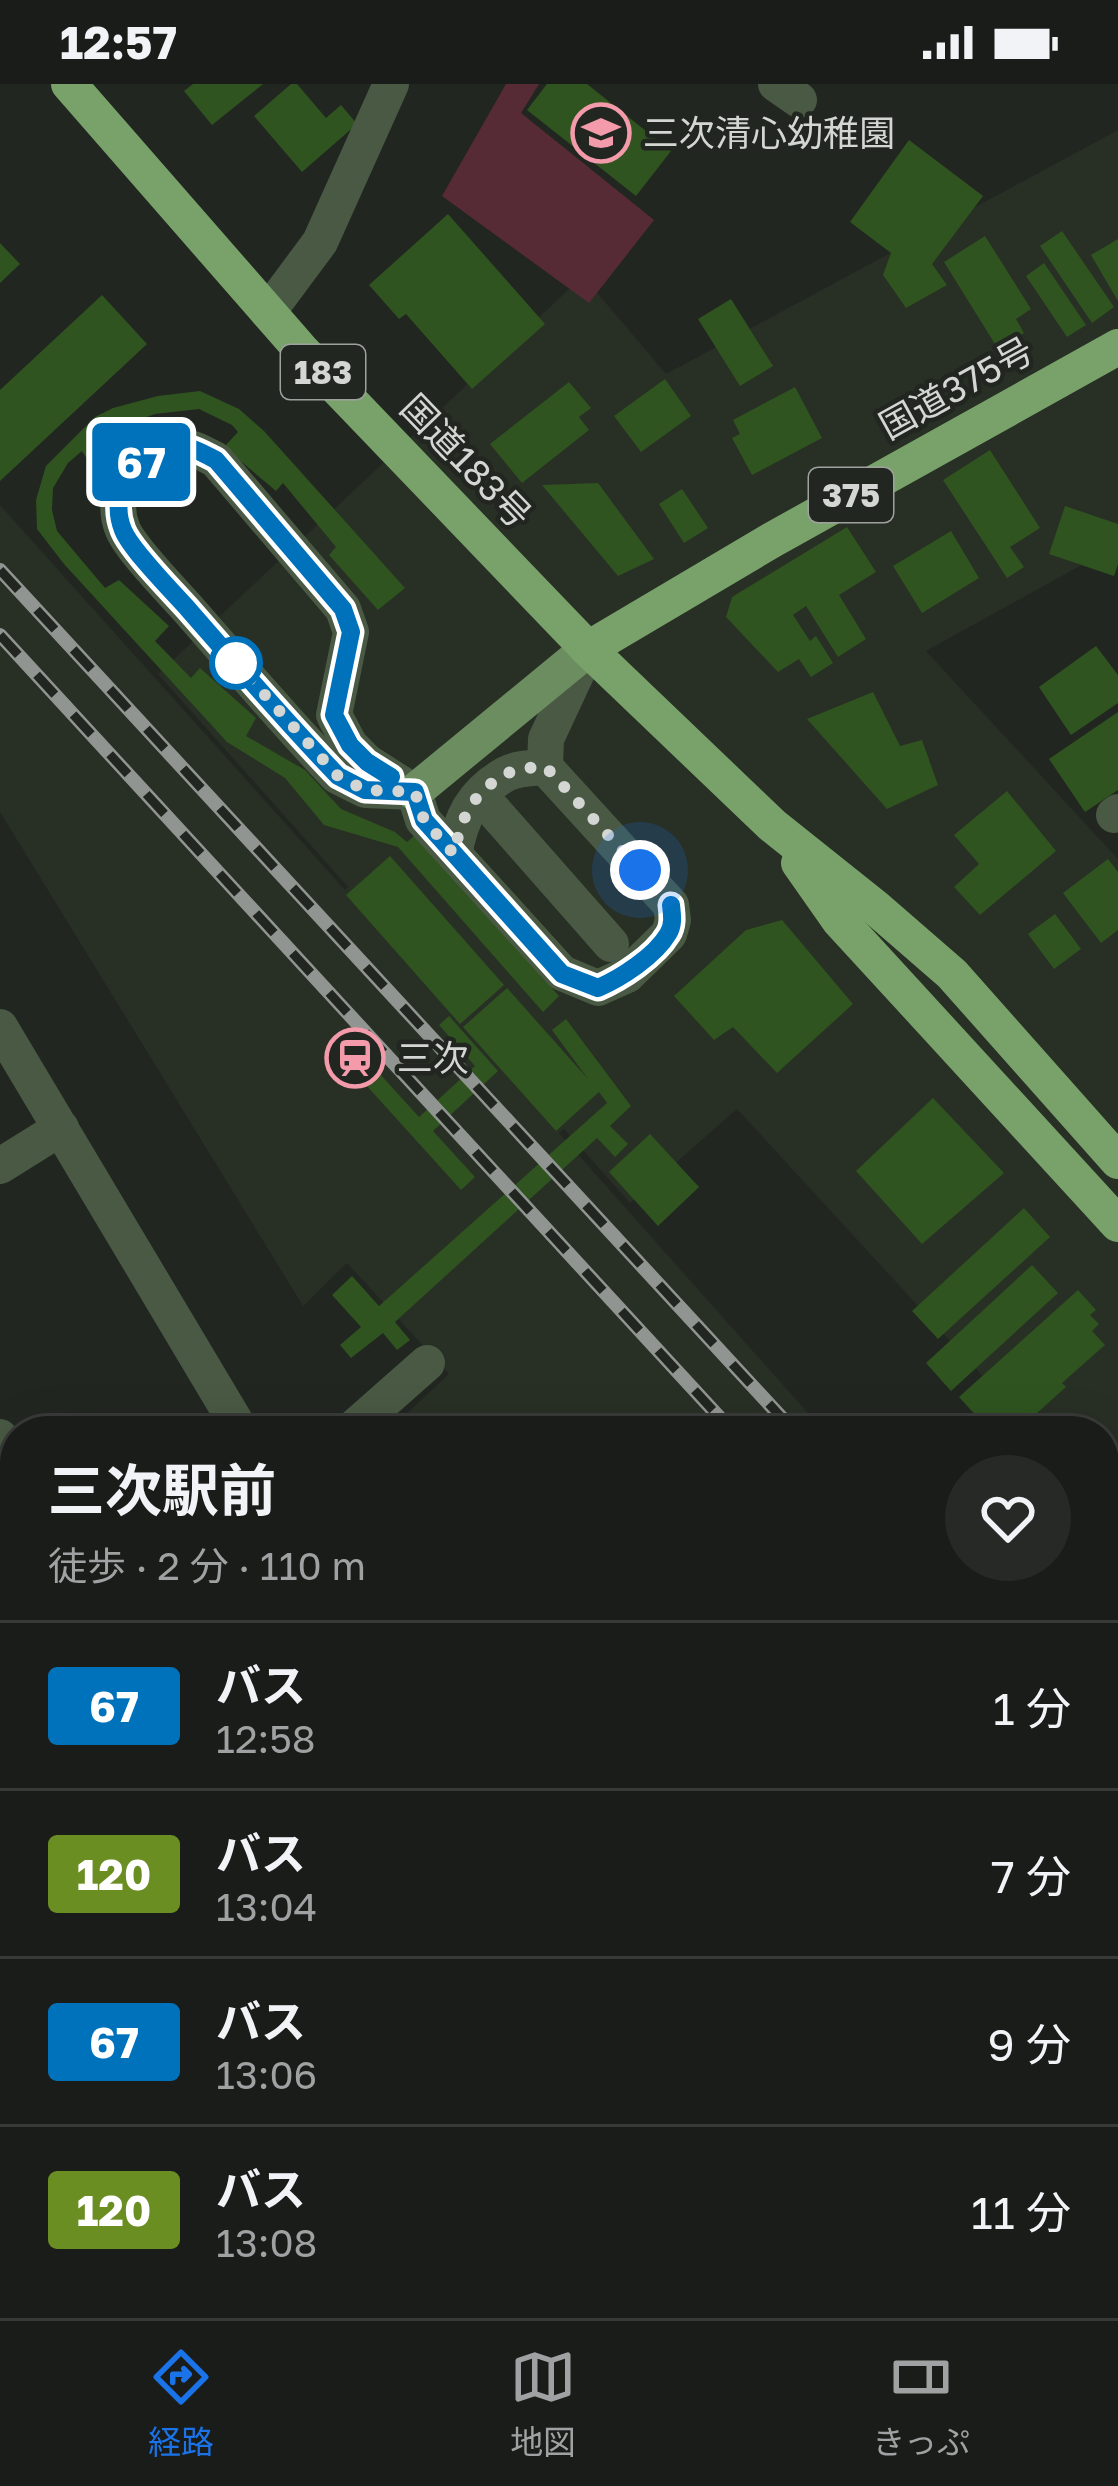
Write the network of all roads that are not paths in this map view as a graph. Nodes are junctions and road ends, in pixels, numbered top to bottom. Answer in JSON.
{"nodes":[{"id":1,"x":69,"y":84,"type":"edge"},
{"id":2,"x":391,"y":84,"type":"edge"},
{"id":3,"x":268,"y":312,"type":"junction"},
{"id":4,"x":1118,"y":347,"type":"edge"},
{"id":5,"x":588,"y":650,"type":"junction"},
{"id":6,"x":339,"y":692,"type":"junction"},
{"id":7,"x":278,"y":710,"type":"junction"},
{"id":8,"x":545,"y":766,"type":"junction"},
{"id":9,"x":415,"y":792,"type":"junction"},
{"id":10,"x":494,"y":811,"type":"dead end"},
{"id":11,"x":772,"y":825,"type":"junction"},
{"id":12,"x":454,"y":854,"type":"junction"},
{"id":13,"x":545,"y":868,"type":"junction"},
{"id":14,"x":502,"y":907,"type":"junction"},
{"id":15,"x":611,"y":944,"type":"dead end"},
{"id":16,"x":0,"y":1027,"type":"edge"},
{"id":17,"x":61,"y":1128,"type":"junction"},
{"id":18,"x":1118,"y":1161,"type":"edge"},
{"id":19,"x":0,"y":1166,"type":"edge"},
{"id":20,"x":1118,"y":1224,"type":"edge"},
{"id":21,"x":427,"y":1363,"type":"dead end"},
{"id":22,"x":232,"y":1416,"type":"edge"},
{"id":23,"x":367,"y":1416,"type":"edge"}],
"edges":[{"from":1,"to":3,"type":"highway","name":"国道183号","number":"183"},
{"from":2,"to":3,"type":"street"},
{"from":3,"to":5,"type":"highway","name":"国道183号","number":"183"},
{"from":4,"to":5,"type":"highway","name":"国道375号","number":"375"},
{"from":5,"to":8,"type":"street"},
{"from":5,"to":9,"type":"main road"},
{"from":5,"to":11,"type":"highway","name":"国道183号","number":"183"},
{"from":6,"to":7,"type":"street"},
{"from":6,"to":7,"type":"street"},
{"from":6,"to":9,"type":"street"},
{"from":7,"to":9,"type":"street"},
{"from":8,"to":12,"type":"street"},
{"from":8,"to":14,"type":"street"},
{"from":9,"to":12,"type":"street"},
{"from":10,"to":13,"type":"street"},
{"from":11,"to":18,"type":"highway","name":"国道183号","number":"183"},
{"from":11,"to":20,"type":"highway","name":"国道183号","number":"183"},
{"from":12,"to":14,"type":"street"},
{"from":13,"to":14,"type":"street"},
{"from":13,"to":15,"type":"street"},
{"from":16,"to":17,"type":"street"},
{"from":17,"to":19,"type":"street"},
{"from":17,"to":22,"type":"street"},
{"from":21,"to":23,"type":"street"}]}
